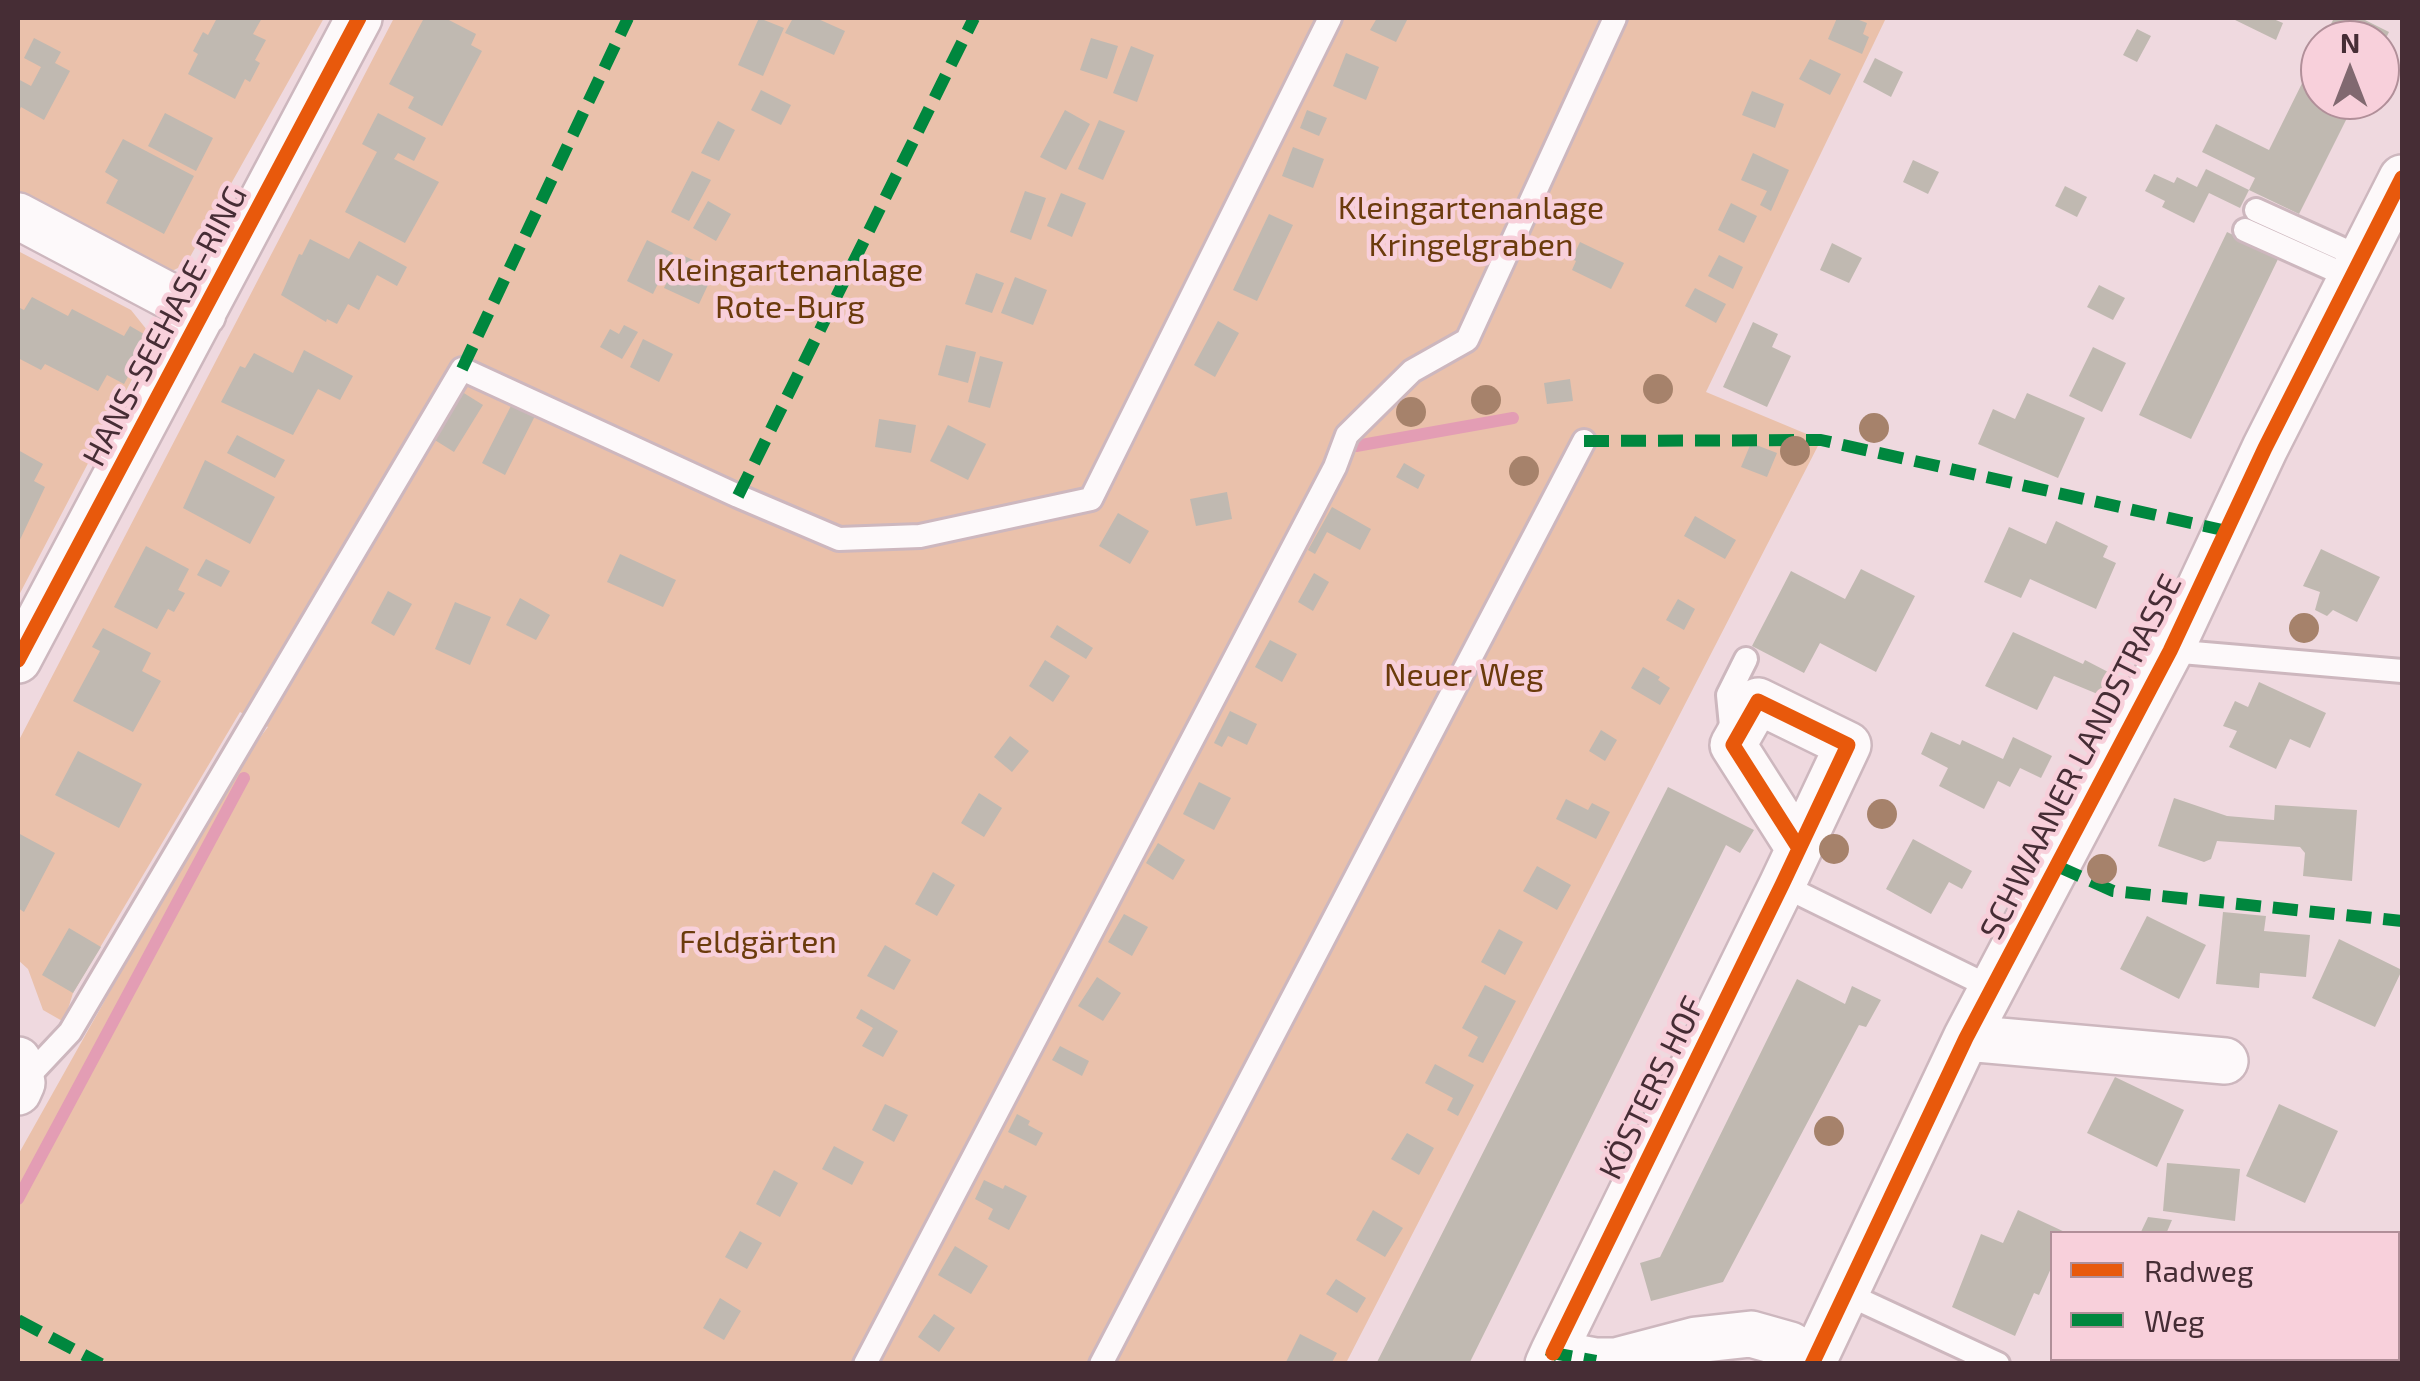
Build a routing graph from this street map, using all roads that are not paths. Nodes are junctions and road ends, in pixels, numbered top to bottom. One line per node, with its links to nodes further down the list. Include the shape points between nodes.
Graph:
1 (359, 18): 8 (street, HANS-SEEHASE-RING)
2 (1330, 18): 19 (lane, via 1092,499 920,536 839,539 462,369 70,1032)
3 (1615, 18): 23 (lane, via 1467,340 1412,371 1346,435)
4 (2402, 178): 7 (street, SCHWAANER LANDSTRASSE)
5 (18, 216): 8 (street)
6 (2250, 220): 7 (lane)
7 (2357, 268): 10 (street, SCHWAANER LANDSTRASSE)
8 (204, 314): 12 (street, HANS-SEEHASE-RING)
9 (1584, 441): 24 (lane)
10 (2170, 650): 13 (lane); 16 (street, SCHWAANER LANDSTRASSE)
11 (1746, 659): 14 (lane, via 1728,695)
12 (18, 660)
13 (2402, 671)
14 (1733, 745): 15 (street); 15 (street, KÖSTERS HOF, via 1758,700 1848,744)
15 (1790, 866): 16 (lane); 21 (street, KÖSTERS HOF)
16 (1992, 988): 17 (street, SCHWAANER LANDSTRASSE)
17 (1966, 1038): 18 (street); 20 (street, SCHWAANER LANDSTRASSE)
18 (2226, 1061)
19 (19, 1078)
20 (1847, 1294): 22 (street, SCHWAANER LANDSTRASSE); 25 (lane)
21 (1550, 1358): 22 (street, KÖSTERS HOF, via 1616,1362 1696,1340 1751,1334 1790,1345)
22 (1813, 1361)
23 (864, 1364)
24 (1101, 1364)
25 (1998, 1364)

